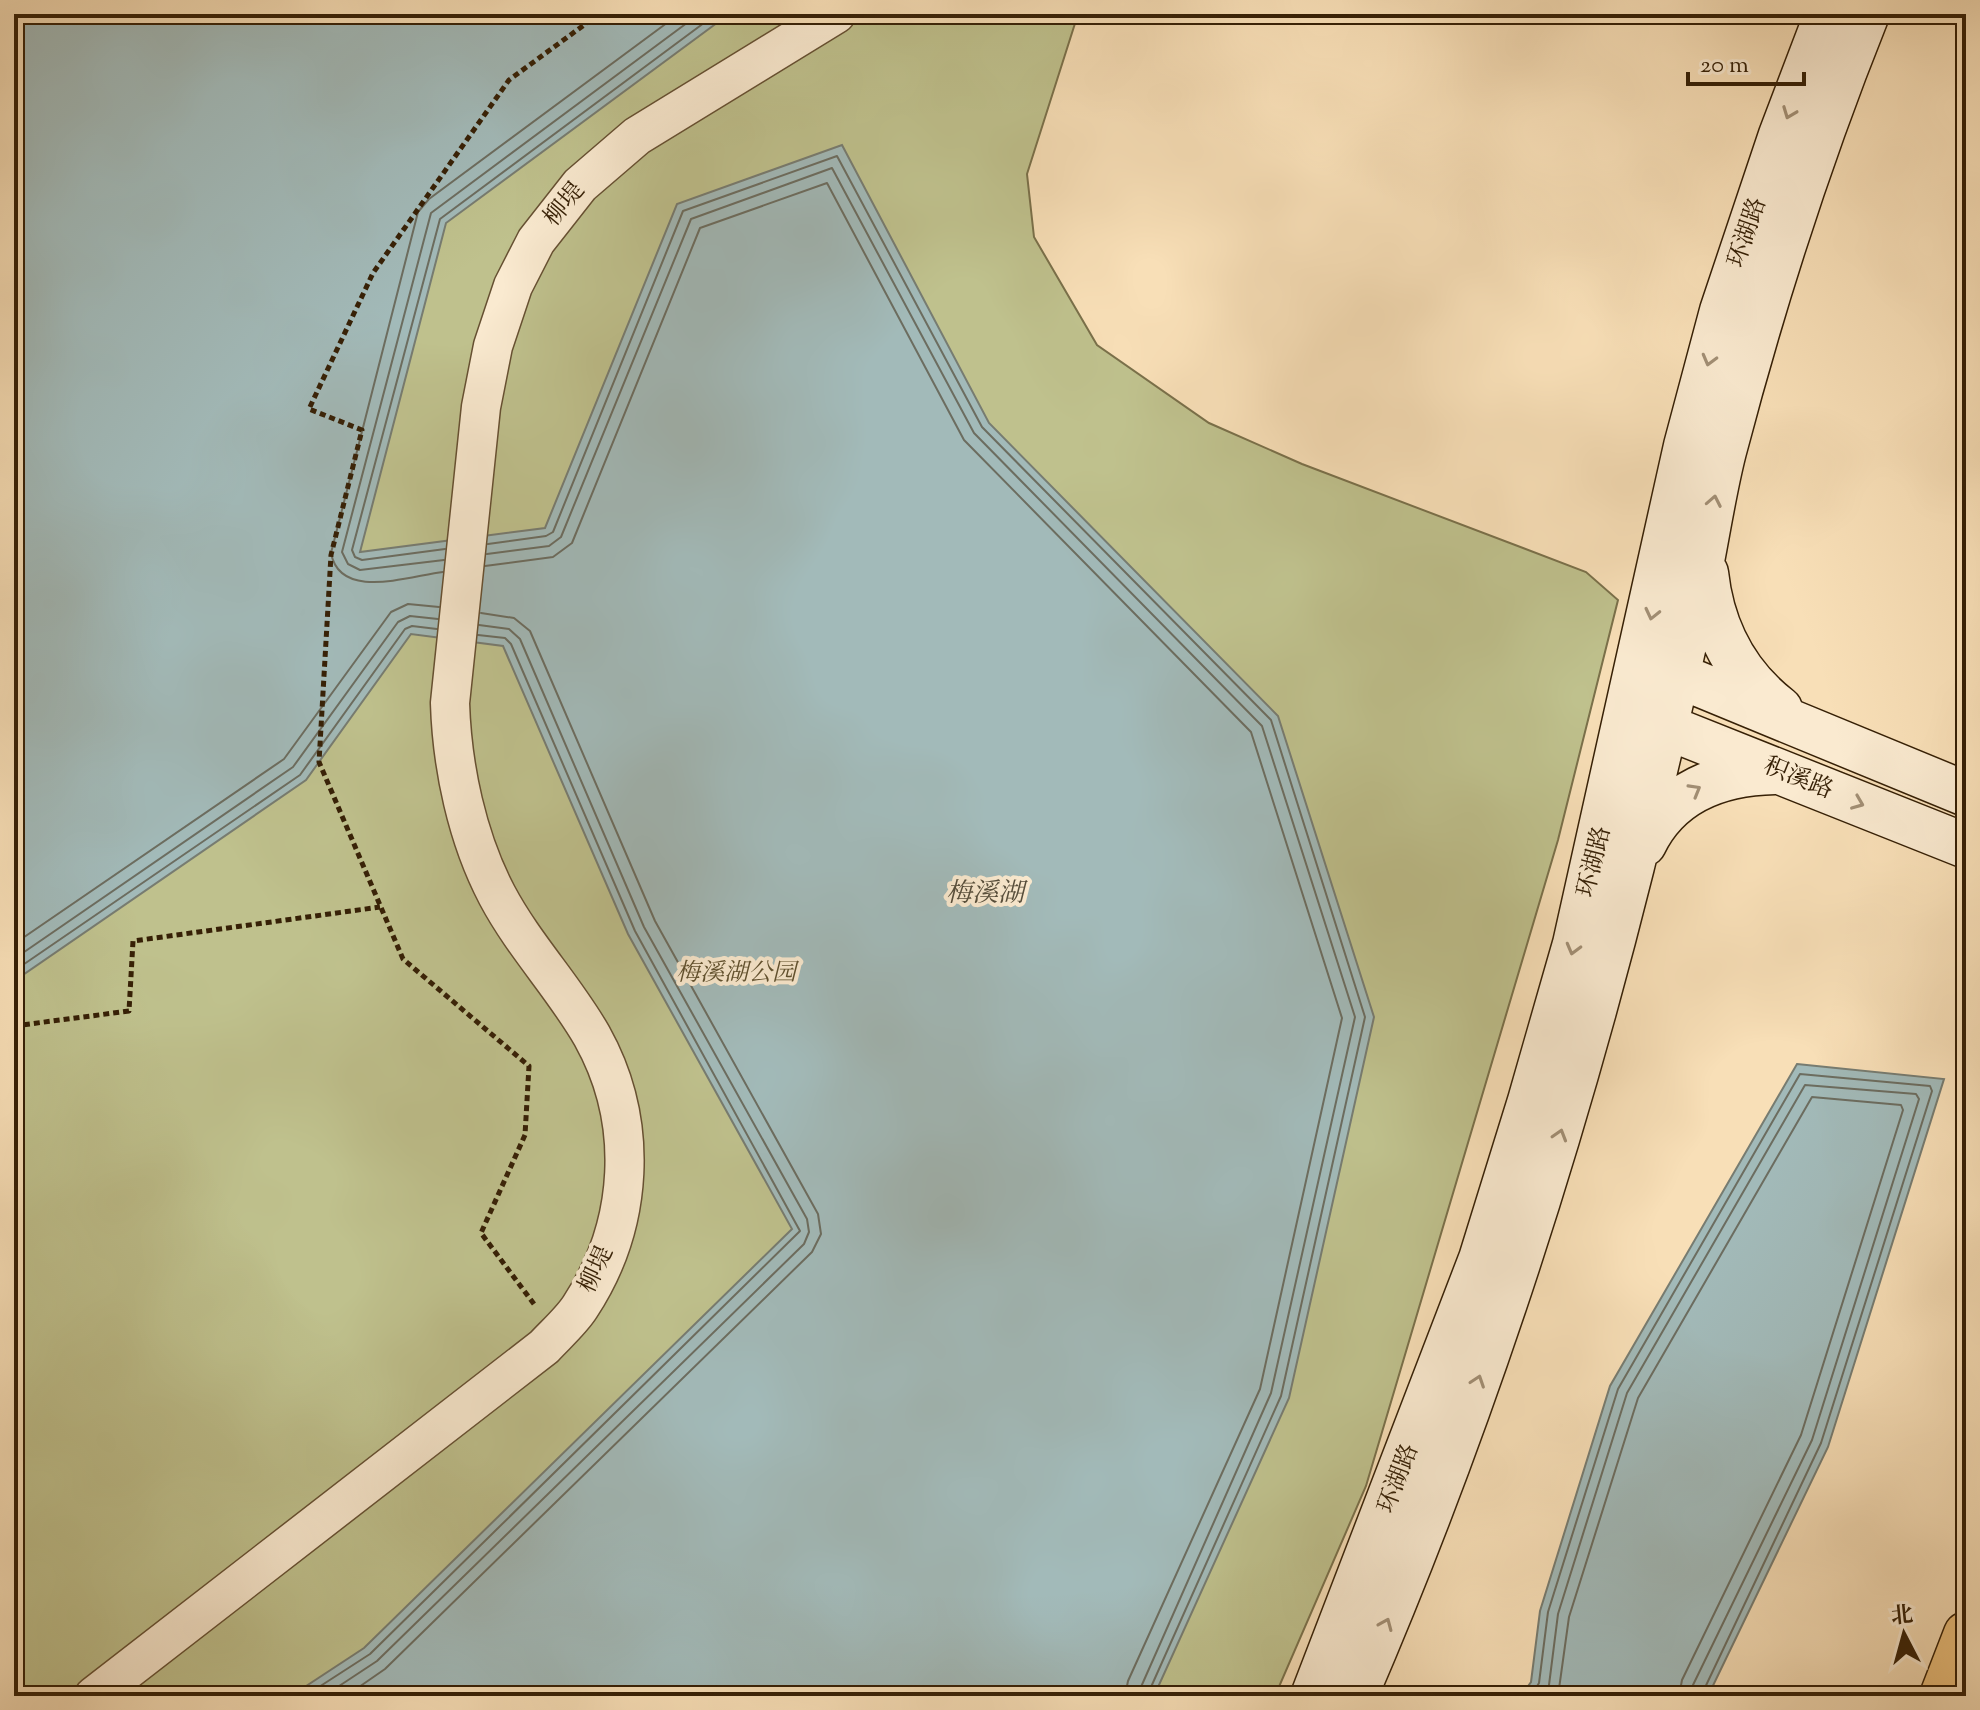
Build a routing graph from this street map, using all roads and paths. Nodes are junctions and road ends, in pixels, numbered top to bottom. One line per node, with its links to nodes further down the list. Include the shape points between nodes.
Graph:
1 (599, 14): 13 (path, via 509,80 373,273 309,409 362,430 331,555 319,762)
2 (836, 14): 15 (street, 柳堤, via 637,136 580,185 536,241 513,286 493,346 481,407 454,653 451,746 469,822 497,894 591,1036 609,1074 622,1118 626,1167 622,1205 606,1258 580,1308)
3 (1827, 14): 6 (main road, 环湖路, one-way to 6, via 1722,311 1686,446)
4 (1867, 14): 5 (main road, 环湖路, one-way to 4, via 1723,456 1790,225)
5 (1704, 553): 6 (main road, 环湖路); 8 (main road, via 1714,620 1726,646 1745,676)
6 (1659, 668): 7 (main road, 环湖路); 8 (main road, 积溪路)
7 (1648, 720): 9 (main road, 积溪路); 12 (main road, 环湖路); 18 (main road, 环湖路, one-way to 18, via 1481,1259)
8 (1804, 727): 10 (main road, 积溪路)
9 (1780, 772): 11 (main road, 积溪路, one-way to 11); 12 (main road, one-way to 9, via 1653,825 1680,799 1710,781)
10 (1966, 794)
11 (1966, 846)
12 (1630, 871): 19 (main road, 环湖路, one-way to 12, via 1453,1452 1526,1243 1579,1071)
13 (380, 907): 14 (path, via 133,941 129,1011); 15 (path, via 403,959 529,1066 525,1135 481,1233)
14 (14, 1026)
15 (556, 1334): 17 (street, 柳堤)
16 (1966, 1634): 20 (main road)
17 (94, 1696)
18 (1313, 1696)
19 (1355, 1696)
20 (1942, 1696)

